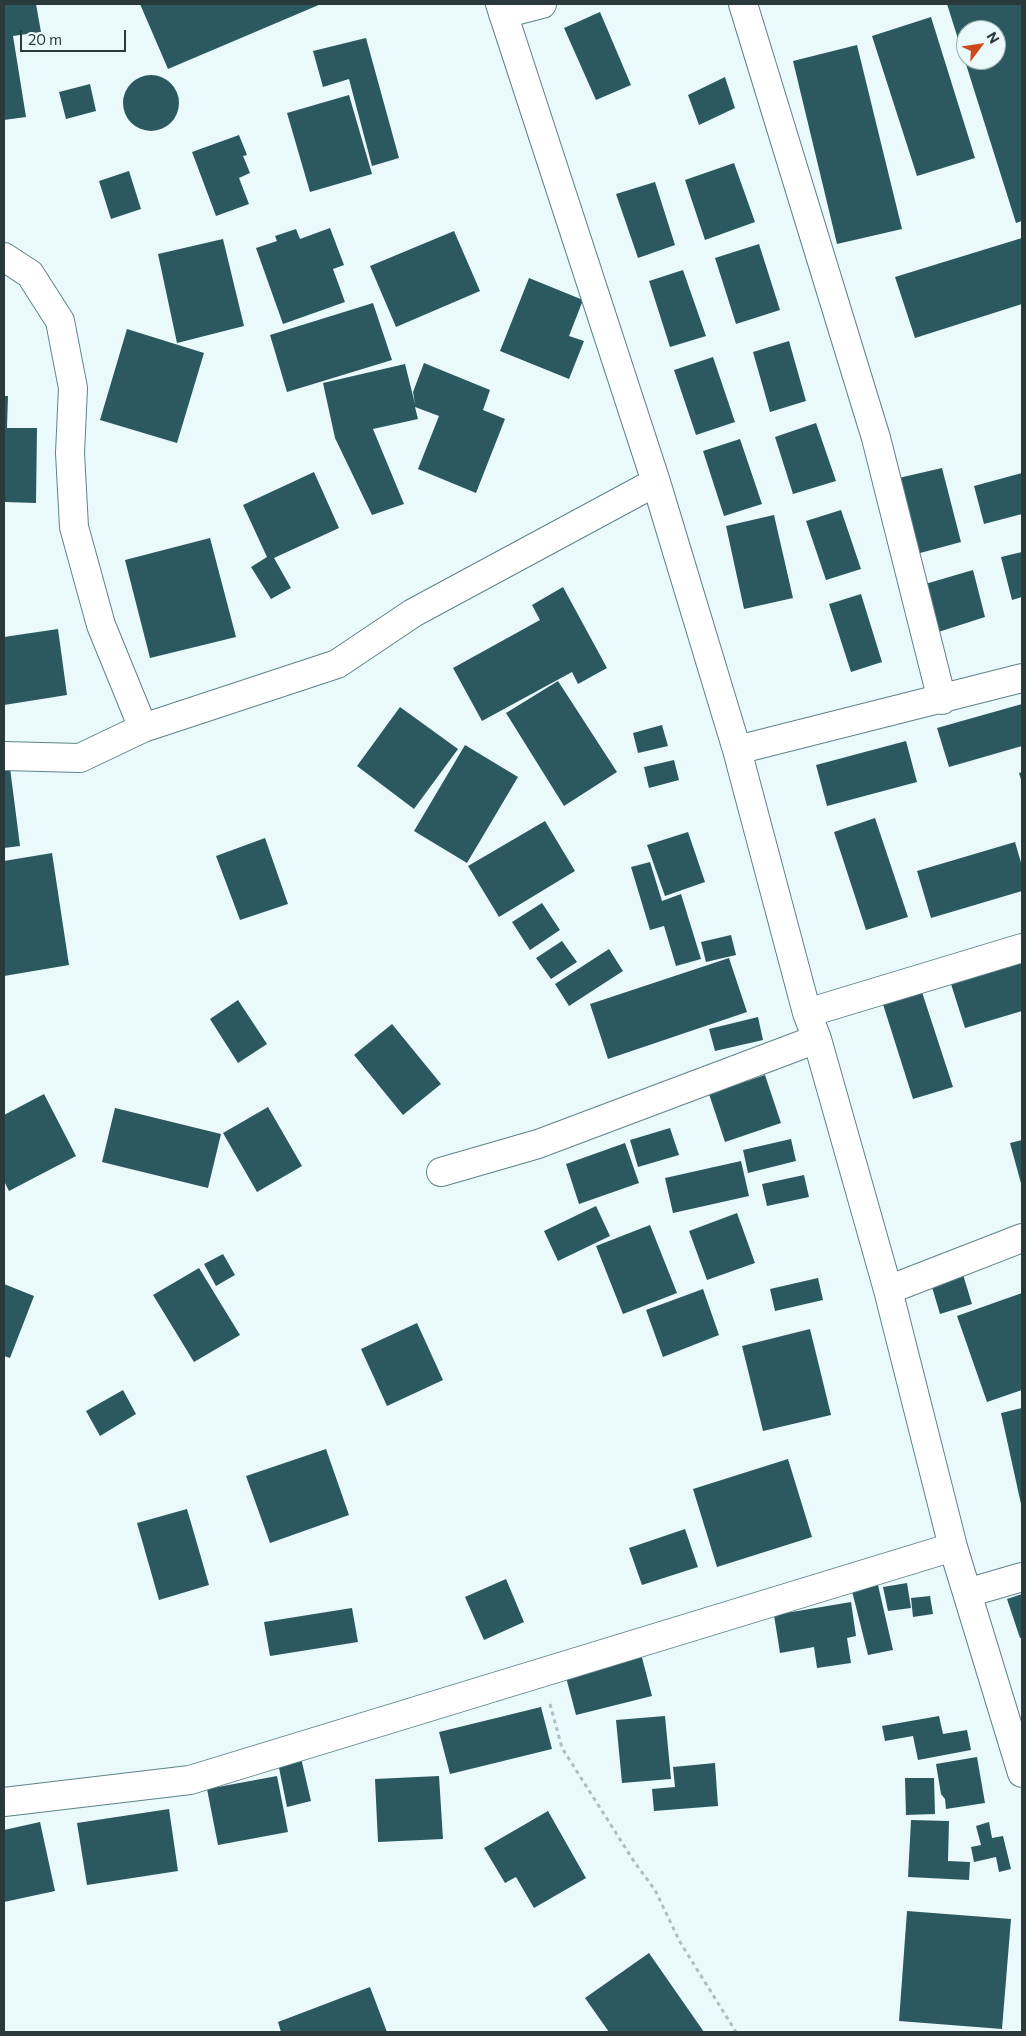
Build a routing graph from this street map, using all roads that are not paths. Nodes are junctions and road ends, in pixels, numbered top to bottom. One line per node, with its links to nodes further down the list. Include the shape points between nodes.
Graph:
1 (542, 4): 3 (street)
2 (743, 4): 7 (street, via 876,438)
3 (502, 9): 5 (street)
4 (4, 257): 8 (street, via 30,274 60,321 73,388 70,453 74,527 101,625)
5 (656, 482): 8 (street, via 414,614 337,664); 9 (street)
6 (1022, 678): 7 (street)
7 (942, 700): 9 (street)
8 (143, 728): 10 (street, via 80,758)
9 (736, 750): 12 (street)
10 (4, 756)
11 (1022, 948): 12 (street)
12 (807, 1013): 13 (street)
13 (817, 1039): 14 (street, via 538,1144); 16 (street)
14 (441, 1172)
15 (1022, 1238): 16 (street)
16 (888, 1290): 17 (street)
17 (953, 1547): 19 (street); 21 (street, via 190,1780)
18 (1022, 1577): 19 (street)
19 (967, 1593): 20 (street)
20 (1022, 1773)
21 (4, 1802)

